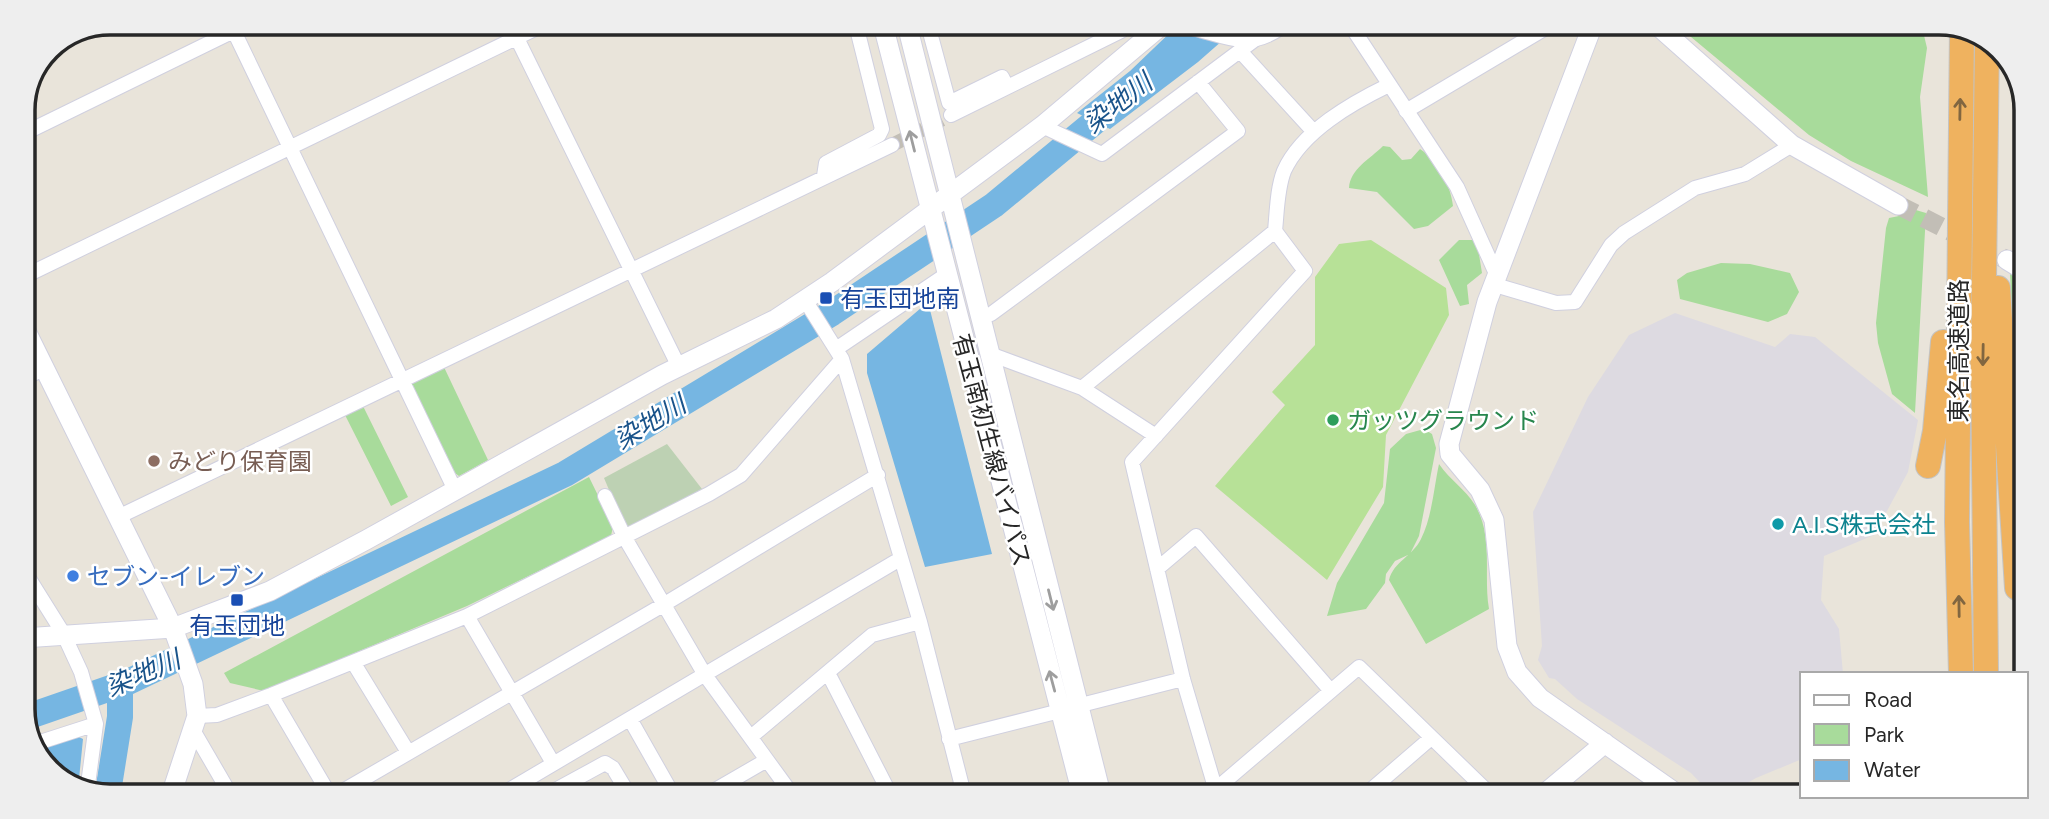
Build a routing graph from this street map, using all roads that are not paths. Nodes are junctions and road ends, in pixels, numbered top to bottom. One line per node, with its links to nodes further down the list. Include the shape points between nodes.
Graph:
1 (216, 35): 28 (street)
2 (236, 35): 33 (street)
3 (515, 35): 17 (street)
4 (522, 35): 17 (street)
5 (858, 35): 34 (street, via 882,129 879,135 826,163)
6 (886, 35): 37 (street, 有玉南初生線バイパス, one-way to 6)
7 (910, 35): 35 (street, 有玉南初生線バイパス)
8 (931, 35): 23 (street, via 949,103 1002,77)
9 (1113, 35): 23 (street)
10 (1150, 35): 27 (street)
11 (1223, 35): 19 (street)
12 (1260, 35): 19 (street)
13 (1357, 35): 22 (street)
14 (1534, 35): 25 (street)
15 (1589, 35): 44 (street)
16 (1667, 35): 32 (street)
17 (516, 38): 33 (street); 43 (street)
18 (1962, 39): 30 (highway, 東名高速道路, one-way to 18)
19 (1245, 42): 21 (street); 29 (street)
20 (1987, 52): 24 (highway, 東名高速道路)
21 (1198, 82): 27 (street, via 1102,154); 46 (street, via 1238,131)
22 (1389, 85): 25 (street); 29 (street, via 1348,105)
23 (1007, 87): 26 (street)
24 (1986, 98): 62 (highway); 74 (highway, 東名高速道路, one-way to 74)
25 (1406, 111): 44 (street, via 1457,187)
26 (951, 115)
27 (1042, 126): 35 (street)
28 (35, 128)
29 (1314, 132): 38 (street, via 1285,170)
30 (1959, 141): 56 (highway, via 1935,431); 73 (highway, 東名高速道路, one-way to 30)
31 (892, 145): 34 (street)
32 (1792, 145): 36 (street); 44 (street, via 1745,174 1695,188 1624,233 1611,245 1575,302 1556,303)
33 (290, 148): 42 (street); 53 (street)
34 (824, 176): 43 (street)
35 (952, 198): 37 (street); 46 (street, 有玉南初生線バイパス)
36 (1898, 205)
37 (931, 214): 41 (street, 有玉南初生線バイパス); 45 (street)
38 (1275, 231): 54 (street); 55 (street, via 1305,271)
39 (2007, 260): 40 (street)
40 (2014, 264)
41 (945, 269): 48 (street); 81 (street, 有玉南初生線バイパス, one-way to 41)
42 (35, 271)
43 (632, 271): 50 (street); 53 (street)
44 (1497, 282): 89 (street, via 1479,325 1450,454 1480,490 1494,520 1507,646 1517,672 1540,698)
45 (806, 302): 48 (street); 50 (street)
46 (980, 318): 49 (street, 有玉南初生線バイパス)
47 (35, 348): 51 (street)
48 (839, 354): 57 (street); 61 (street, via 741,475)
49 (989, 354): 54 (street); 81 (street, 有玉南初生線バイパス, one-way to 81)
50 (679, 367): 58 (street)
51 (45, 368): 52 (street); 60 (street)
52 (35, 373)
53 (401, 381): 58 (street); 60 (street)
54 (1082, 388): 55 (street)
55 (1156, 436): 64 (street, via 1132,462)
56 (1928, 466)
57 (878, 475): 63 (street); 66 (street)
58 (455, 490): 71 (street)
59 (605, 496): 61 (street)
60 (120, 516): 71 (street)
61 (625, 538): 66 (street); 67 (street)
62 (2014, 541)
63 (900, 559): 68 (street); 76 (street)
64 (1157, 569): 77 (street); 78 (street, via 1196,536)
65 (35, 588): 69 (street)
66 (663, 605): 76 (street); 79 (street)
67 (467, 616): 72 (street); 79 (street)
68 (920, 622): 75 (street, via 872,635); 87 (street)
69 (63, 633): 70 (street); 71 (street); 84 (street, via 81,672)
70 (35, 636)
71 (176, 637): 83 (street, via 193,684)
72 (354, 662): 80 (street); 90 (street)
73 (1961, 672)
74 (1986, 672)
75 (828, 673): 85 (street); 104 (street)
76 (705, 675): 82 (street); 85 (street)
77 (1183, 679): 81 (street); 108 (street)
78 (1331, 691): 86 (street, via 1359,667); 109 (street)
79 (511, 693): 90 (street); 92 (street)
80 (271, 695): 83 (street); 96 (street)
81 (1068, 708): 87 (street); 106 (street, 有玉南初生線バイパス); 107 (street, 有玉南初生線バイパス)
82 (630, 719): 92 (street); 101 (street)
83 (195, 723): 94 (street); 95 (street)
84 (96, 724): 88 (street); 93 (street)
85 (752, 736): 91 (street)
86 (1431, 738): 110 (street); 111 (street)
87 (949, 739): 105 (street)
88 (42, 741)
89 (1605, 743): 112 (street); 113 (street)
90 (408, 752): 97 (street)
91 (767, 760): 102 (street); 103 (street)
92 (554, 763): 98 (street)
93 (88, 781)
94 (175, 784)
95 (225, 784)
96 (323, 784)
97 (354, 784)
98 (520, 784)
99 (566, 784): 100 (street, via 605,763)
100 (623, 784)
101 (668, 784)
102 (726, 784)
103 (784, 784)
104 (885, 784)
105 (961, 784)
106 (1080, 784)
107 (1097, 784)
108 (1214, 784)
109 (1225, 784)
110 (1377, 784)
111 (1479, 784)
112 (1557, 784)
113 (1663, 784)

